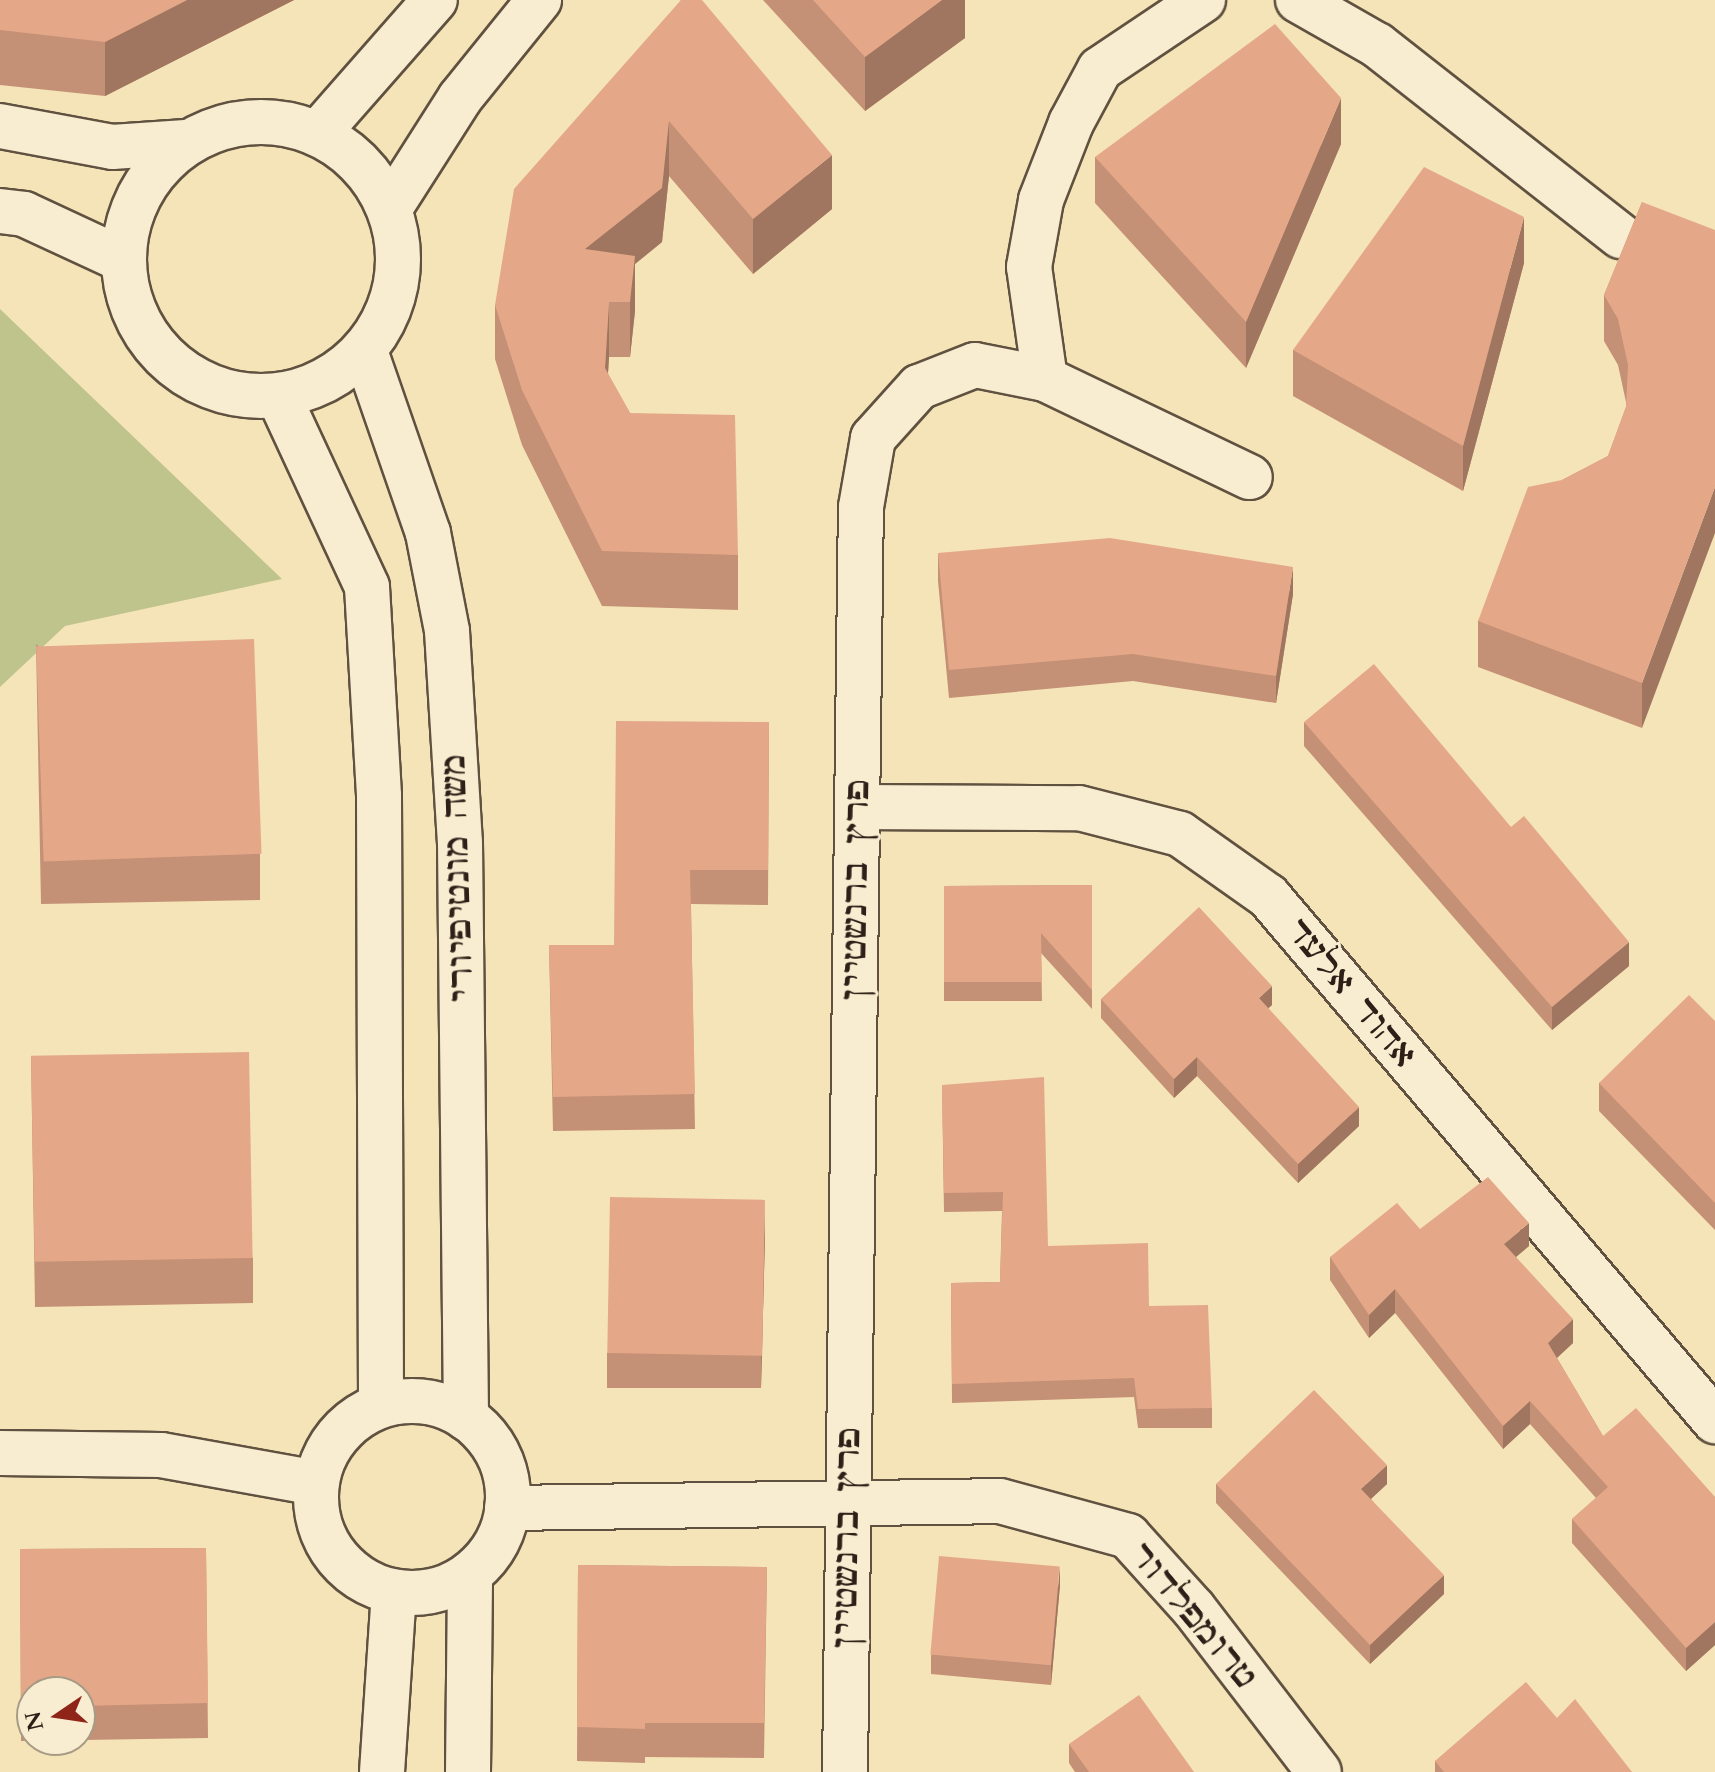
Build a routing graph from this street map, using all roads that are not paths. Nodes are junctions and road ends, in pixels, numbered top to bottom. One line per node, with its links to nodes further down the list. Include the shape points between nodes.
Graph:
1 (435, 0): 6 (street)
2 (539, 0): 8 (street, via 460,98)
3 (1203, 0): 13 (street, via 1100,69 1071,123 1041,200 1029,267)
4 (1298, 0): 10 (street, via 1377,45)
5 (0, 126): 7 (street, via 112,147)
6 (318, 133): 7 (street, via 274,120 228,124); 8 (street, via 348,151 373,177)
7 (186, 142): 11 (street, via 152,173 130,214)
8 (390, 208): 12 (street, via 398,245 397,283 385,320)
9 (0, 211): 11 (street, via 24,214)
10 (1621, 236)
11 (123, 260): 14 (street, via 131,306 154,347 189,378 232,395)
12 (365, 351): 14 (street, via 339,373); 18 (street, משה מונטיפיורי, via 428,533 447,631 460,843)
13 (1045, 379): 15 (street, פרץ ברנשטיין); 16 (street, פרץ ברנשטיין, via 975,365 919,387 873,438 861,507)
14 (279, 397): 17 (street, via 367,587 379,796)
15 (1250, 477)
16 (857, 807): 19 (street, אהוד אלעד, via 1079,808 1180,834 1268,896); 22 (street, פרץ ברנשטיין)
17 (381, 1405): 18 (street, via 411,1400); 21 (street, via 363,1414 332,1444)
18 (466, 1418): 23 (street, via 499,1457)
19 (1715, 1421)
20 (0, 1453): 21 (street, via 161,1455)
21 (316, 1483): 25 (street, via 326,1540 343,1564 366,1582)
22 (847, 1499): 23 (street, טרומפלדור); 28 (street, פרץ ברנשטיין); 29 (street, טרומפלדור, via 1000,1501 1128,1536 1194,1609)
23 (507, 1508): 24 (street, via 495,1544)
24 (470, 1574): 25 (street, via 421,1593); 27 (street)
25 (394, 1591): 26 (street)
26 (382, 1772)
27 (468, 1772)
28 (845, 1772)
29 (1319, 1772)

